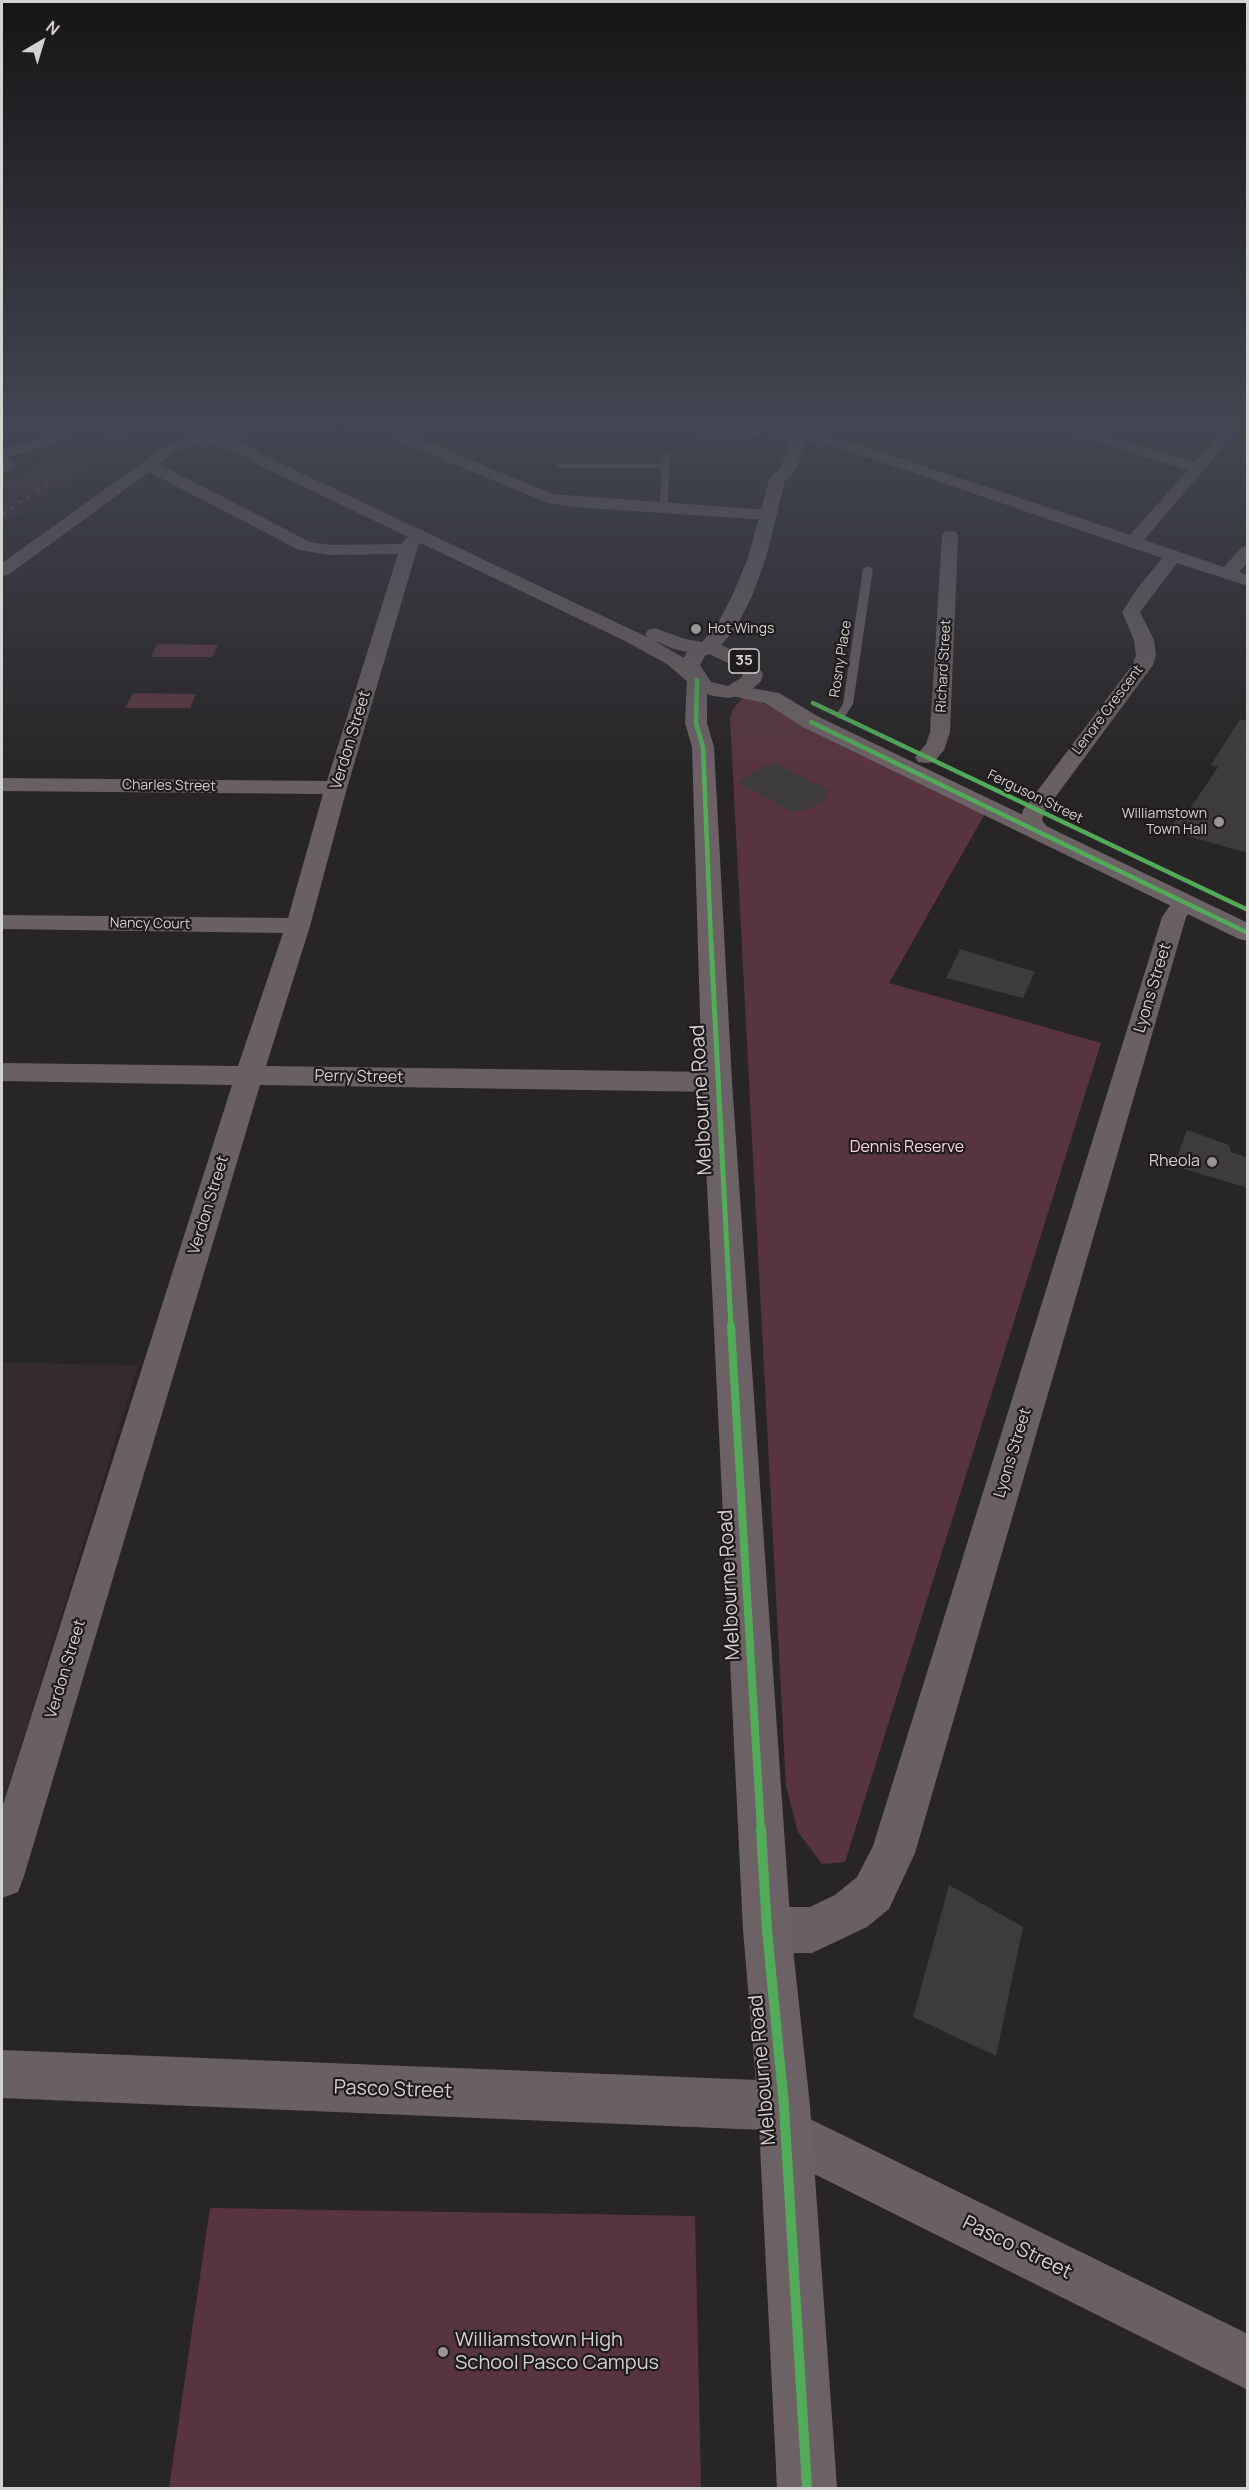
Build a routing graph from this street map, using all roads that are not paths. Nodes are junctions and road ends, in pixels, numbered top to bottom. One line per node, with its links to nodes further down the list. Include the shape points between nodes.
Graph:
1 (41, 542): 14 (street)
2 (298, 542): 3 (street, via 330,550)
3 (390, 542)
4 (421, 542): 27 (street, Verdon Street)
5 (431, 542): 21 (main road, 35, via 632,637 674,660)
6 (433, 542): 19 (main road, 35, via 604,608 666,639)
7 (761, 542): 12 (main road)
8 (950, 542): 25 (street, Richard Street, via 940,732)
9 (1133, 543): 11 (street)
10 (1248, 550): 15 (street)
11 (1173, 556): 15 (street); 28 (street, Lenore Crescent, via 1131,612 1144,640 1143,665)
12 (757, 558): 17 (main road); 19 (main road, via 726,628)
13 (868, 569): 23 (lane, Rosny Place, via 848,704)
14 (2, 571)
15 (1227, 575): 16 (street)
16 (1248, 581)
17 (753, 613)
18 (749, 644): 20 (main road)
19 (706, 648): 20 (main road, 35, via 732,655); 21 (main road, 35, via 690,661)
20 (750, 667): 22 (main road, 35, via 751,681); 23 (street, Ferguson Street / 35, via 771,682)
21 (696, 678): 22 (main road, 35, via 713,690); 24 (street, Melbourne Road, via 696,723)
22 (734, 691): 24 (street); 28 (street, Ferguson Street / 35, via 771,699 811,722)
23 (840, 716): 25 (street, Ferguson Street / 35)
24 (713, 725): 36 (street, Melbourne Road)
25 (926, 757): 28 (street, Ferguson Street / 35)
26 (2, 784): 27 (street, Charles Street)
27 (336, 788): 32 (street, Verdon Street)
28 (1036, 820): 29 (street, Ferguson Street / 35); 30 (street, Ferguson Street / 35)
29 (1185, 902): 33 (street, Ferguson Street / 35); 38 (street, Lyons Street, via 1174,917 893,1853 873,1893 851,1911 812,1930)
30 (1248, 910)
31 (2, 922): 32 (street, Nancy Court)
32 (298, 926): 35 (street, Verdon Street)
33 (1248, 933)
34 (2, 1072): 35 (street, Perry Street)
35 (249, 1076): 36 (street, Perry Street); 37 (street, Verdon Street)
36 (717, 1083): 38 (street, Melbourne Road)
37 (2, 1876)
38 (767, 1930): 40 (street, Melbourne Road)
39 (2, 2074): 40 (street, Pasco Street)
40 (785, 2120): 41 (street, Pasco Street); 42 (street, Melbourne Road)
41 (1248, 2363)
42 (807, 2488)

